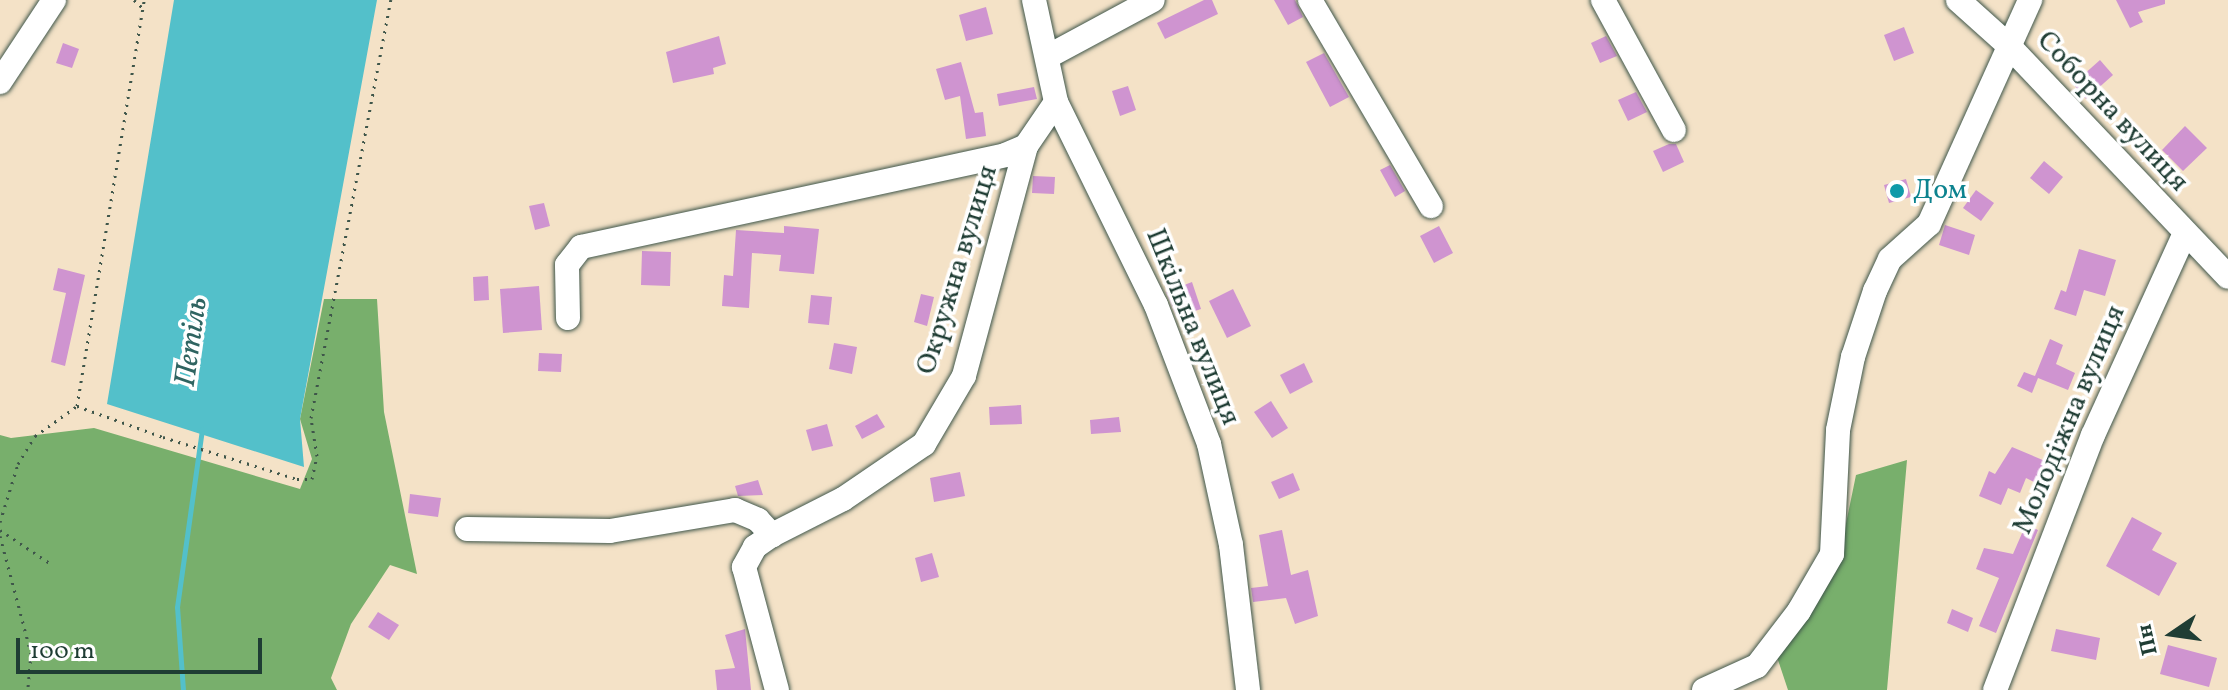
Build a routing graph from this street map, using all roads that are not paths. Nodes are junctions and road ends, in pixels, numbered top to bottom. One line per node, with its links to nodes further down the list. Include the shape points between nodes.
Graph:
1 (54, 0): 10 (street)
2 (1034, 0): 9 (street, Шкільна вулиця)
3 (1153, 0): 9 (street)
4 (1310, 0): 14 (street)
5 (1603, 0): 12 (street)
6 (1958, 0): 8 (street, Соборна вулиця)
7 (2030, 0): 8 (street)
8 (2009, 46): 15 (street, Соборна вулиця); 22 (street, via 1929,224 1890,259 1875,291 1853,357 1838,430 1832,554 1799,611 1757,666)
9 (1047, 57): 11 (street, Шкільна вулиця)
10 (0, 82)
11 (1056, 102): 13 (street); 21 (street, Шкільна вулиця, via 1156,305 1209,444 1231,545)
12 (1674, 130)
13 (1026, 146): 17 (street, Окружна вулиця, via 1005,155 581,247 567,265); 19 (street, Окружна вулиця, via 964,376 924,444 843,499)
14 (1431, 206)
15 (2185, 233): 16 (street); 23 (street, Молодіжна вулиця, via 2093,435)
16 (2228, 277)
17 (568, 318)
18 (467, 529): 19 (street, via 610,531 735,510 758,520)
19 (772, 535): 20 (street, Окружна вулиця, via 755,547 744,567)
20 (777, 690)
21 (1248, 690)
22 (1704, 690)
23 (1995, 690)

